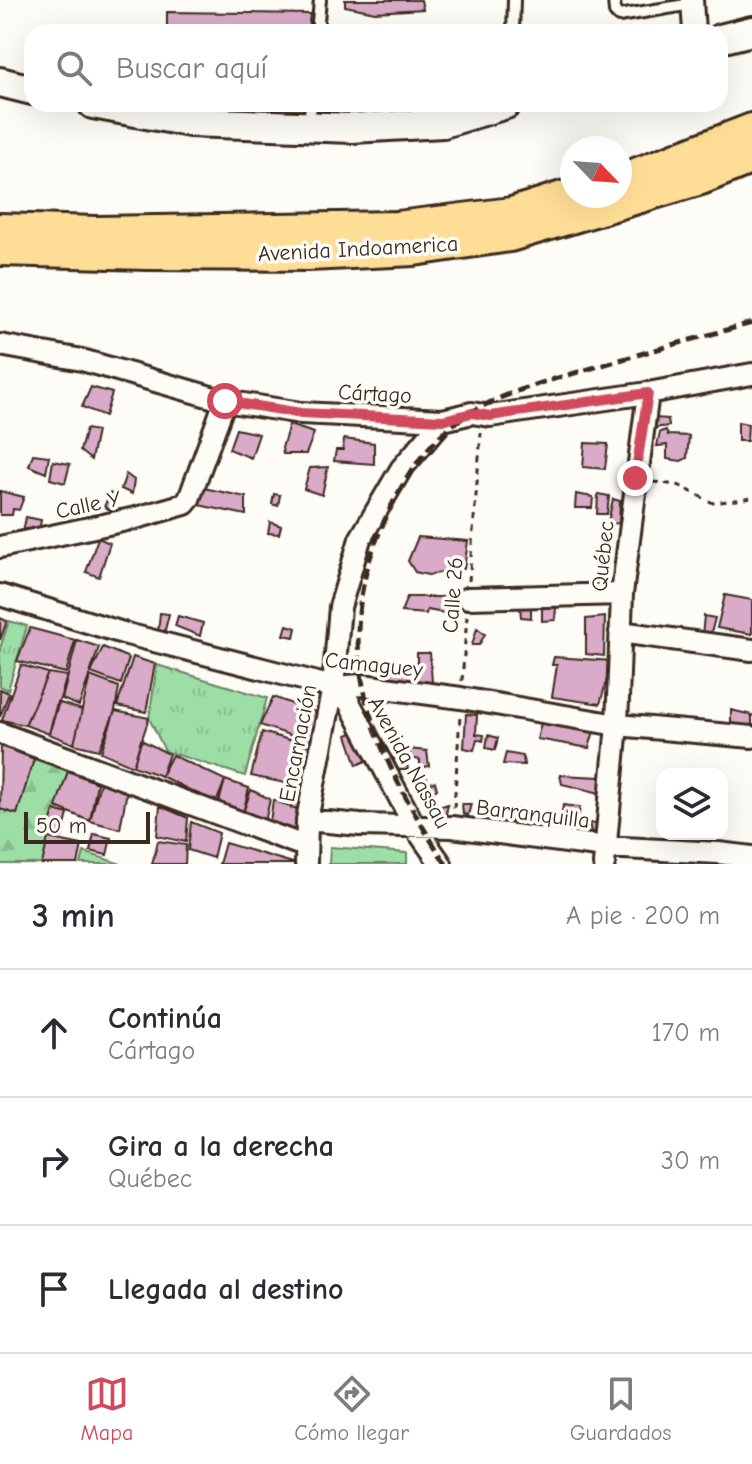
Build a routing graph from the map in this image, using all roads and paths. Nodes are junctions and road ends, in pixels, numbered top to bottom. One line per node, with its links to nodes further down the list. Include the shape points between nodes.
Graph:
1 (320, 0): 5 (lane)
2 (514, 0): 6 (lane)
3 (614, 0): 4 (lane, via 619,16)
4 (692, 2): 7 (street)
5 (318, 24)
6 (513, 24)
7 (693, 24)
8 (752, 31): 9 (street)
9 (728, 37)
10 (0, 82): 11 (street)
11 (24, 88)
12 (136, 112): 14 (street, via 190,122)
13 (479, 112): 14 (street, via 443,123 352,128)
14 (310, 116)
15 (752, 129): 17 (main road)
16 (752, 158): 20 (main road, Avenida Indoamerica, via 701,179 510,236 414,250 308,255)
17 (632, 175)
18 (560, 198): 19 (main road, Avenida Indoamerica, via 512,213 397,227)
19 (0, 229)
20 (0, 250)
21 (0, 345): 24 (street, Cártago, via 82,360)
22 (752, 374): 23 (street, Cártago)
23 (648, 393): 25 (street, Cártago); 27 (street, Québec)
24 (225, 401): 26 (street, Cártago, via 301,413); 29 (street, Calle Y, via 185,504)
25 (490, 416): 26 (street, Cártago, via 472,413); 32 (path, Calle 26, via 481,432)
26 (443, 420): 35 (street, Encarnación, via 401,469 360,539 340,607)
27 (635, 478): 28 (path, via 678,485 713,503); 30 (street, Québec)
28 (752, 498)
29 (0, 547)
30 (622, 594): 32 (street); 33 (street, Québec)
31 (0, 595): 35 (street, Camaguey)
32 (468, 598): 36 (path, Calle 26)
33 (620, 632): 34 (street); 37 (street, Québec)
34 (752, 650)
35 (333, 687): 36 (street, Camaguey, via 362,685); 40 (street, Encarnación); 41 (street, Avenida Nassau, via 349,702)
36 (461, 698): 37 (street, Camaguey); 42 (path, Calle 26)
37 (617, 725): 39 (street, Camaguey); 44 (street, Québec)
38 (0, 733): 43 (street, via 296,843)
39 (752, 737)
40 (307, 820): 41 (street, Barranquilla); 43 (street, Encarnación)
41 (415, 827): 42 (street, Barranquilla); 47 (street, Avenida Nassau)
42 (452, 827): 44 (street, Barranquilla)
43 (306, 854)
44 (605, 856): 46 (street, Barranquilla)
45 (752, 856): 46 (street, Barranquilla)
46 (717, 858)
47 (441, 864)

